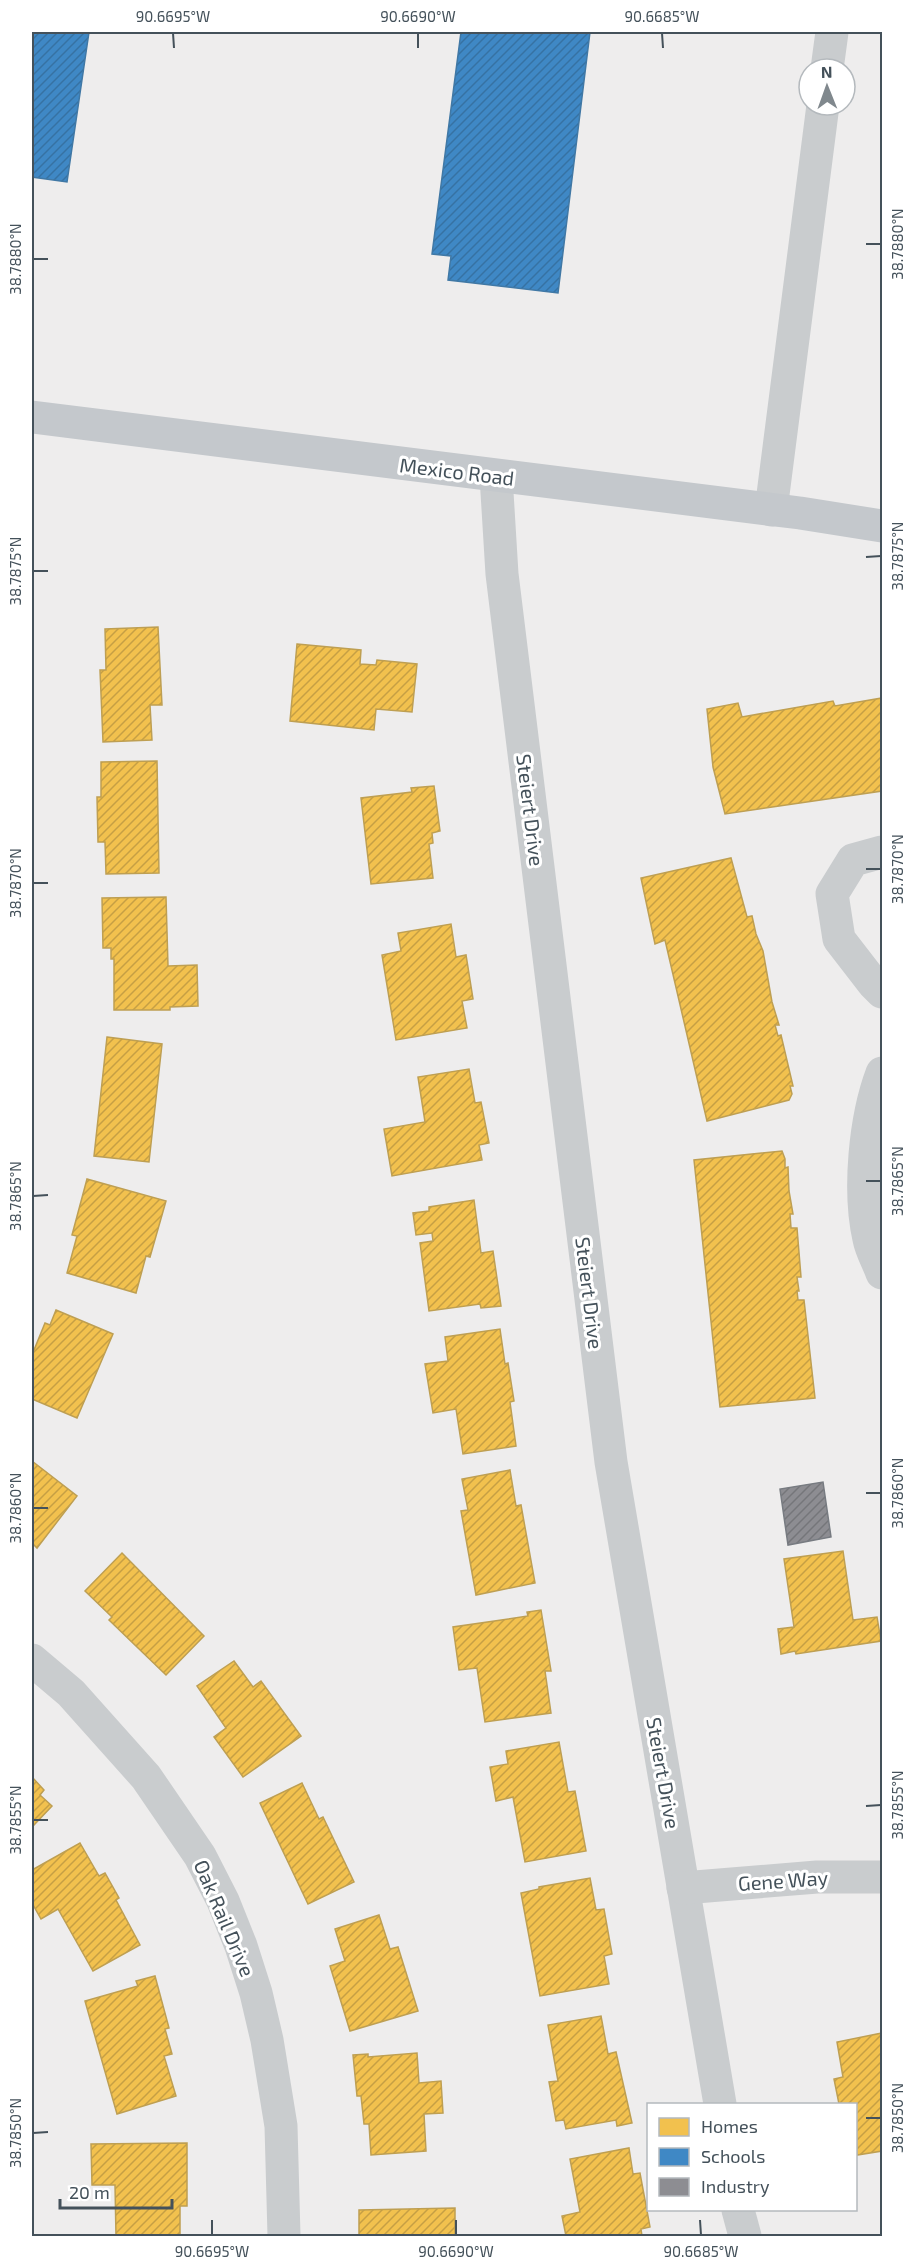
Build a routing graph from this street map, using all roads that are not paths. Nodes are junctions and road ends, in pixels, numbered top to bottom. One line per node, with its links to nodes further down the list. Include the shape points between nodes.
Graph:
1 (832, 32): 2 (street)
2 (829, 57)
3 (821, 117): 6 (street)
4 (32, 417): 5 (main road, Mexico Road)
5 (496, 476): 6 (main road, Mexico Road); 14 (street, Steiert Drive, via 502,574 611,1462)
6 (771, 510): 7 (main road, Mexico Road)
7 (882, 526)
8 (882, 852): 9 (street, via 853,860 832,894 839,939)
9 (882, 992)
10 (882, 1073): 11 (street, via 868,1131 863,1180 869,1239)
11 (882, 1273)
12 (32, 1660): 17 (street, Oak Rail Drive, via 71,1693 146,1777 200,1856 223,1901 256,1993 267,2040 281,2126)
13 (882, 1877): 14 (street, Gene Way, via 817,1876)
14 (683, 1888): 15 (street, Steiert Drive)
15 (720, 2103)
16 (738, 2211): 18 (street)
17 (284, 2236)
18 (745, 2236)

